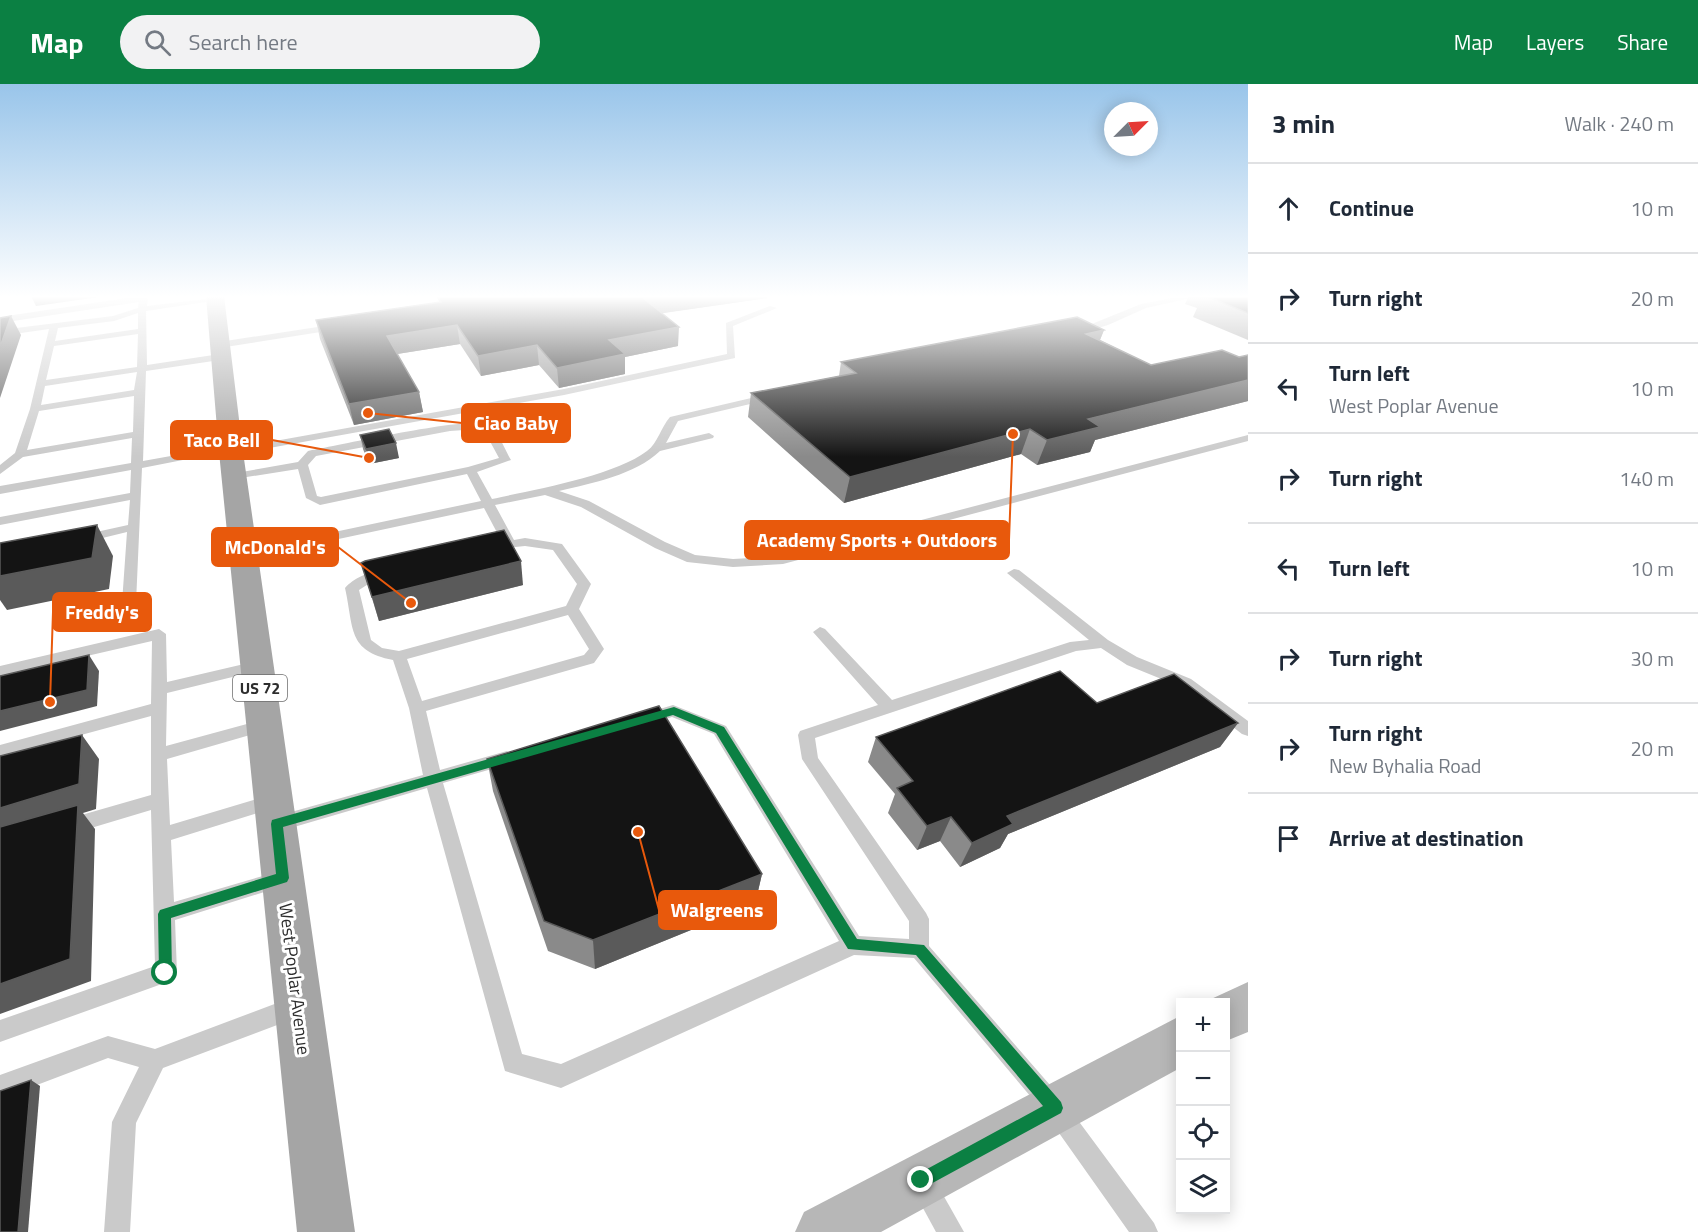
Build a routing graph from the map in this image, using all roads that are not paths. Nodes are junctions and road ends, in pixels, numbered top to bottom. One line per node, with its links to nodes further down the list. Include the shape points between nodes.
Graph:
1 (49, 350): 7 (lane)
2 (142, 350): 6 (lane)
3 (226, 350): 5 (lane)
4 (731, 350): 16 (lane, via 732,356)
5 (220, 351): 6 (lane); 16 (main road, West Poplar Avenue / US 72)
6 (142, 369): 7 (lane); 8 (lane)
7 (40, 384): 10 (lane)
8 (139, 392): 10 (lane); 11 (lane)
9 (774, 395): 14 (lane, via 674,419 665,428)
10 (35, 409): 15 (lane)
11 (137, 434): 15 (lane); 18 (lane)
12 (709, 436): 14 (lane)
13 (1248, 438): 22 (lane, via 783,560 692,560 585,504)
14 (658, 448): 22 (lane, via 602,476)
15 (21, 454): 20 (lane)
16 (233, 464): 17 (lane); 18 (lane, via 193,455); 30 (main road, West Poplar Avenue / US 72)
17 (302, 465): 19 (lane, via 312,498 320,501); 19 (lane, via 312,453 481,426 490,432 505,460)
18 (136, 466): 21 (lane); 23 (lane)
19 (470, 470): 24 (lane)
20 (0, 471)
21 (0, 490)
22 (546, 491): 24 (lane)
23 (136, 495): 25 (lane); 26 (lane)
24 (488, 504): 28 (lane); 30 (lane)
25 (0, 521)
26 (134, 527): 27 (lane); 33 (lane)
27 (67, 542)
28 (510, 544): 29 (lane); 34 (lane, via 557,547 584,584)
29 (475, 551)
30 (244, 555): 38 (main road, West Poplar Avenue / US 72)
31 (400, 570): 37 (lane, via 368,578 352,588 364,642 378,652)
32 (1014, 573): 36 (lane)
33 (129, 603)
34 (572, 609): 37 (lane); 43 (lane, via 597,649 589,659)
35 (820, 632): 41 (lane)
36 (1103, 643): 41 (lane, via 1075,646); 46 (lane, via 1132,661 1186,683)
37 (399, 656): 43 (lane)
38 (257, 666): 40 (lane); 45 (main road, West Poplar Avenue / US 72)
39 (0, 671): 40 (lane, via 159,634)
40 (159, 689): 42 (lane)
41 (889, 707): 58 (lane, via 806,735 810,759 919,919)
42 (159, 708): 47 (lane); 49 (lane)
43 (417, 708): 50 (lane)
44 (628, 724): 57 (lane, via 674,711 720,730)
45 (265, 725): 49 (lane); 52 (main road, West Poplar Avenue / US 72)
46 (1248, 730)
47 (0, 751)
48 (525, 753): 50 (lane)
49 (158, 755): 51 (lane)
50 (434, 779): 52 (lane); 57 (lane, via 513,1063 561,1076)
51 (160, 800): 53 (lane); 54 (lane)
52 (275, 812): 54 (lane); 55 (main road, West Poplar Avenue / US 72)
53 (57, 830)
54 (162, 835): 56 (lane)
55 (283, 878): 56 (lane); 60 (main road, West Poplar Avenue / US 72)
56 (165, 914): 62 (lane, via 165,973)
57 (853, 945): 58 (lane)
58 (919, 949): 66 (lane)
59 (1248, 1005): 61 (main road)
60 (299, 1006): 64 (lane); 69 (main road, West Poplar Avenue / US 72)
61 (1230, 1015)
62 (0, 1031)
63 (1176, 1043): 66 (main road)
64 (155, 1059): 65 (lane, via 108,1047); 68 (lane, via 124,1122)
65 (0, 1087)
66 (1055, 1108): 67 (main road); 72 (lane)
67 (921, 1180): 70 (main road); 71 (lane)
68 (117, 1232)
69 (326, 1232)
70 (824, 1232)
71 (951, 1232)
72 (1145, 1232)

